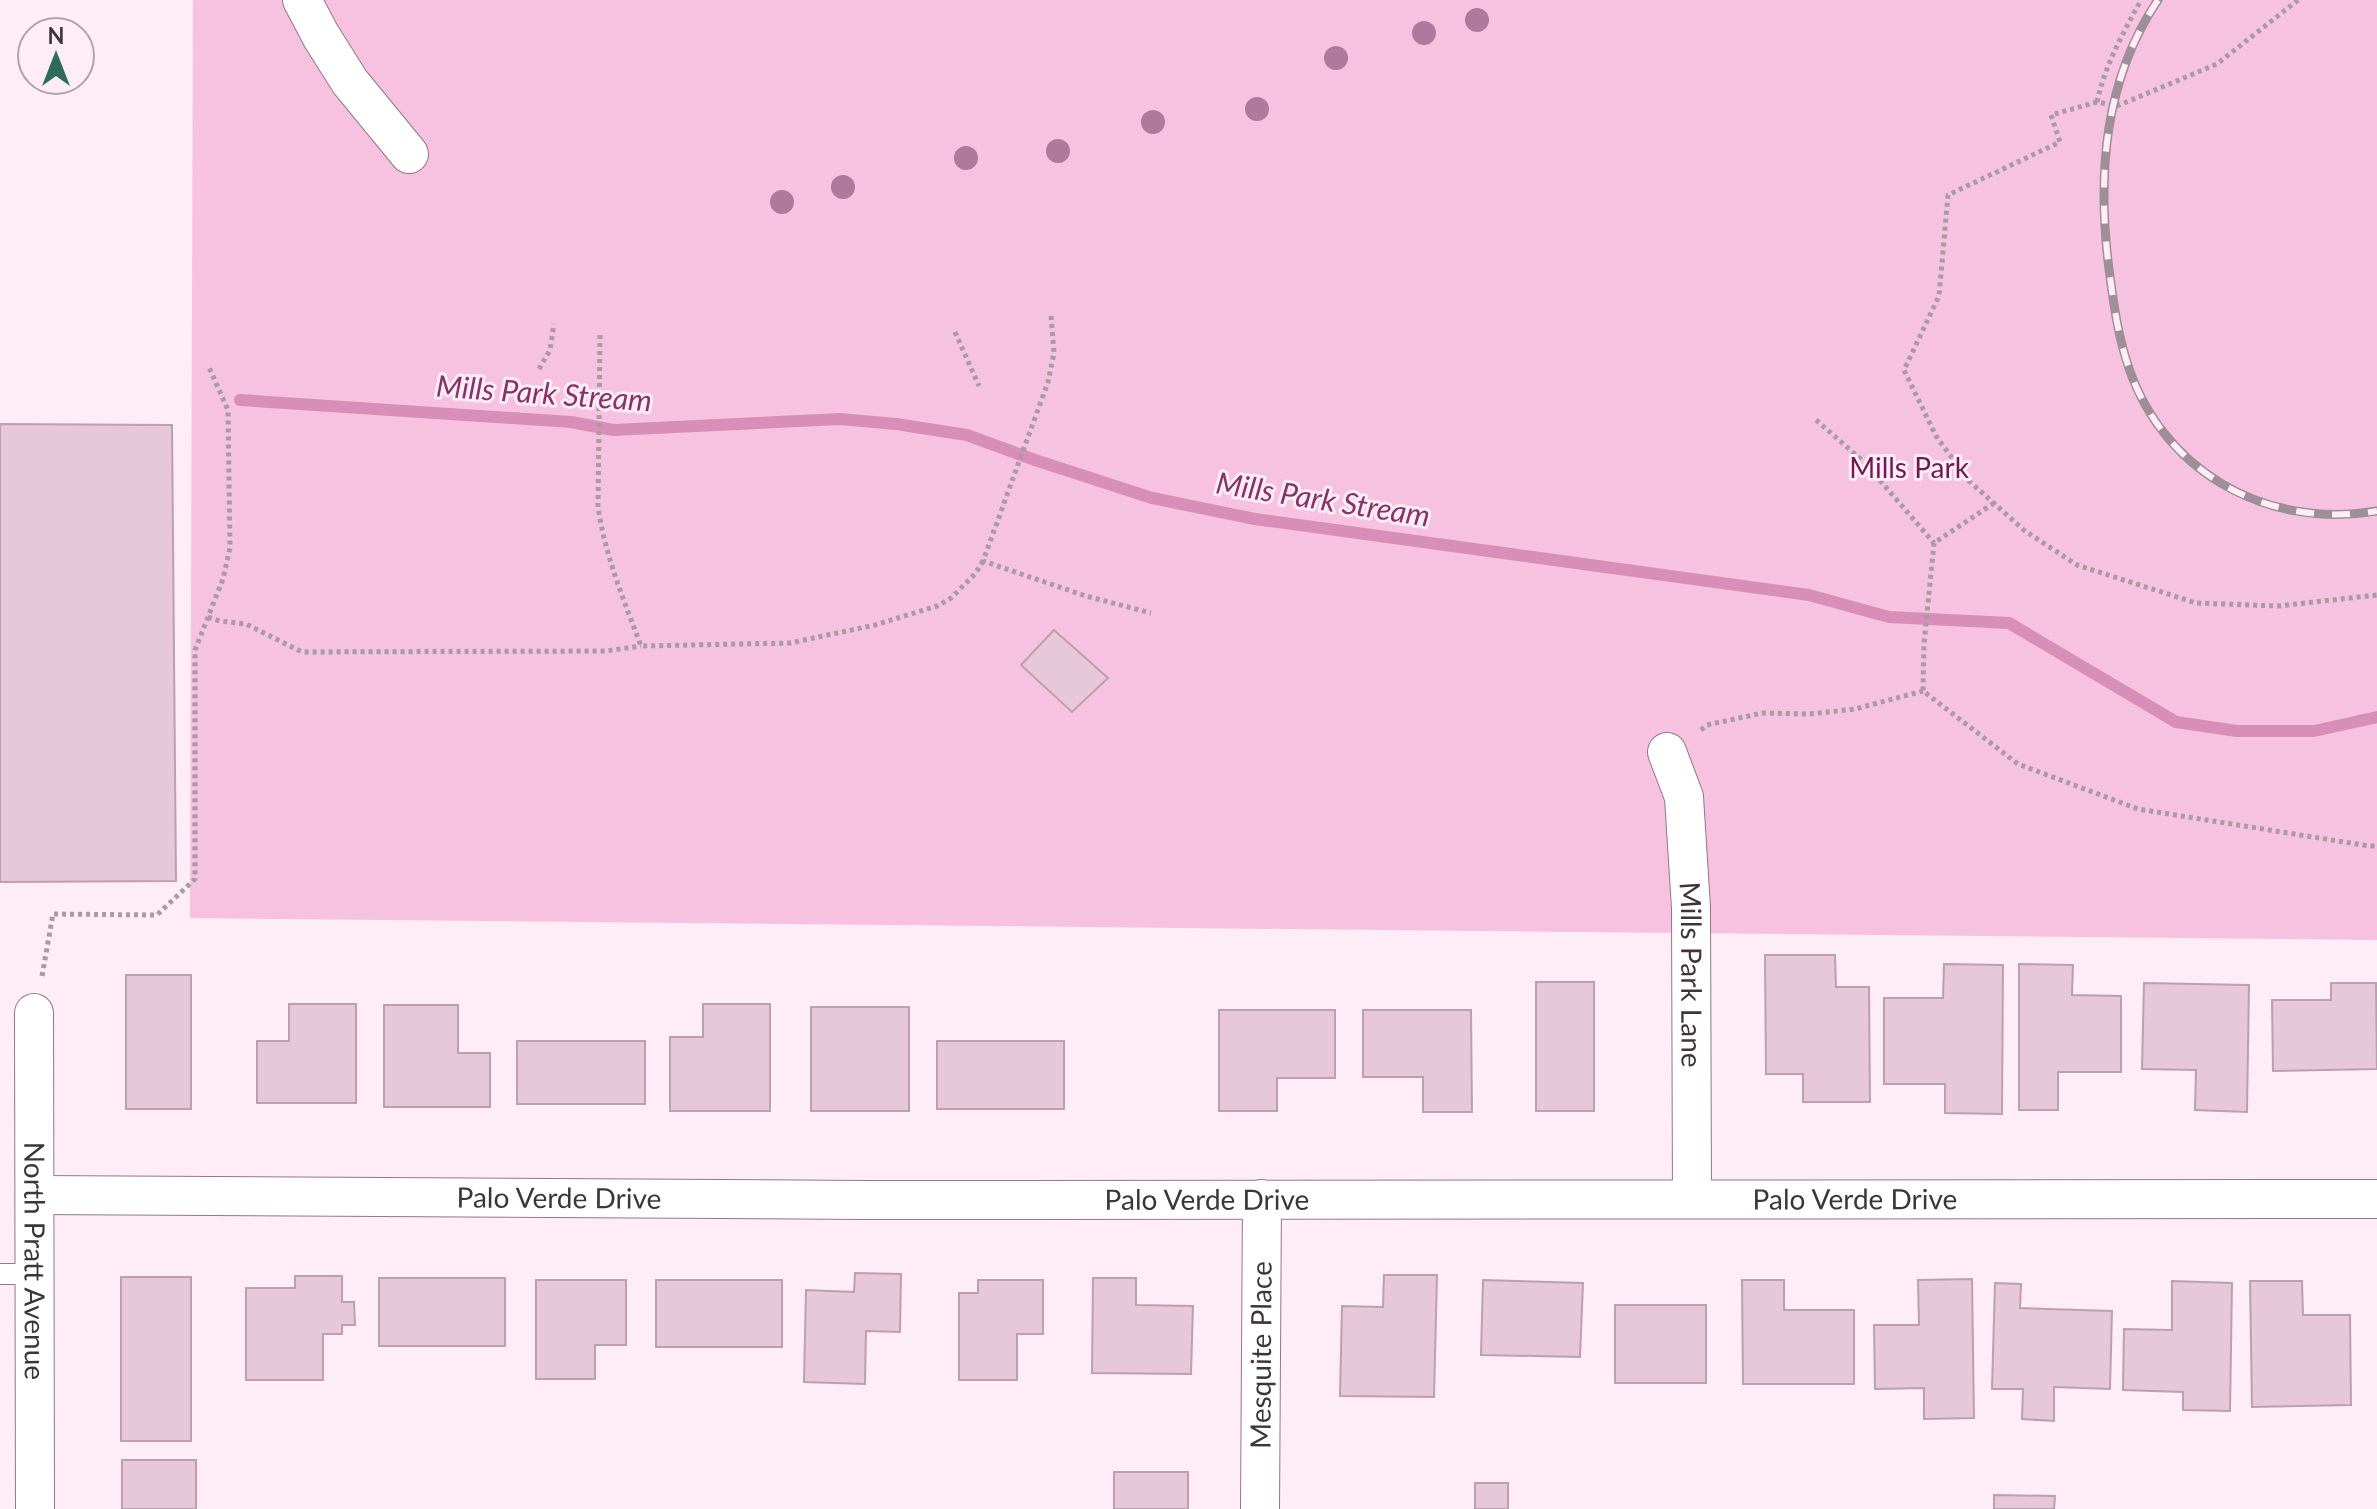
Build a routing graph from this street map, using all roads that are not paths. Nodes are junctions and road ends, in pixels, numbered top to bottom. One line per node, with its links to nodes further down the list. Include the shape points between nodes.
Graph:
1 (302, 0): 2 (street, via 350,82)
2 (409, 154)
3 (1667, 752): 6 (street, Mills Park Lane, via 1684,797 1691,908)
4 (37, 1000): 5 (street, North Pratt Avenue)
5 (35, 1195): 7 (street, Palo Verde Drive); 9 (street, North Pratt Avenue)
6 (1692, 1198): 7 (street, Palo Verde Drive); 8 (street, Palo Verde Drive)
7 (1262, 1199): 11 (street, Mesquite Place)
8 (2377, 1199)
9 (18, 1274): 10 (street, North Pratt Avenue)
10 (35, 1509)
11 (1260, 1509)

